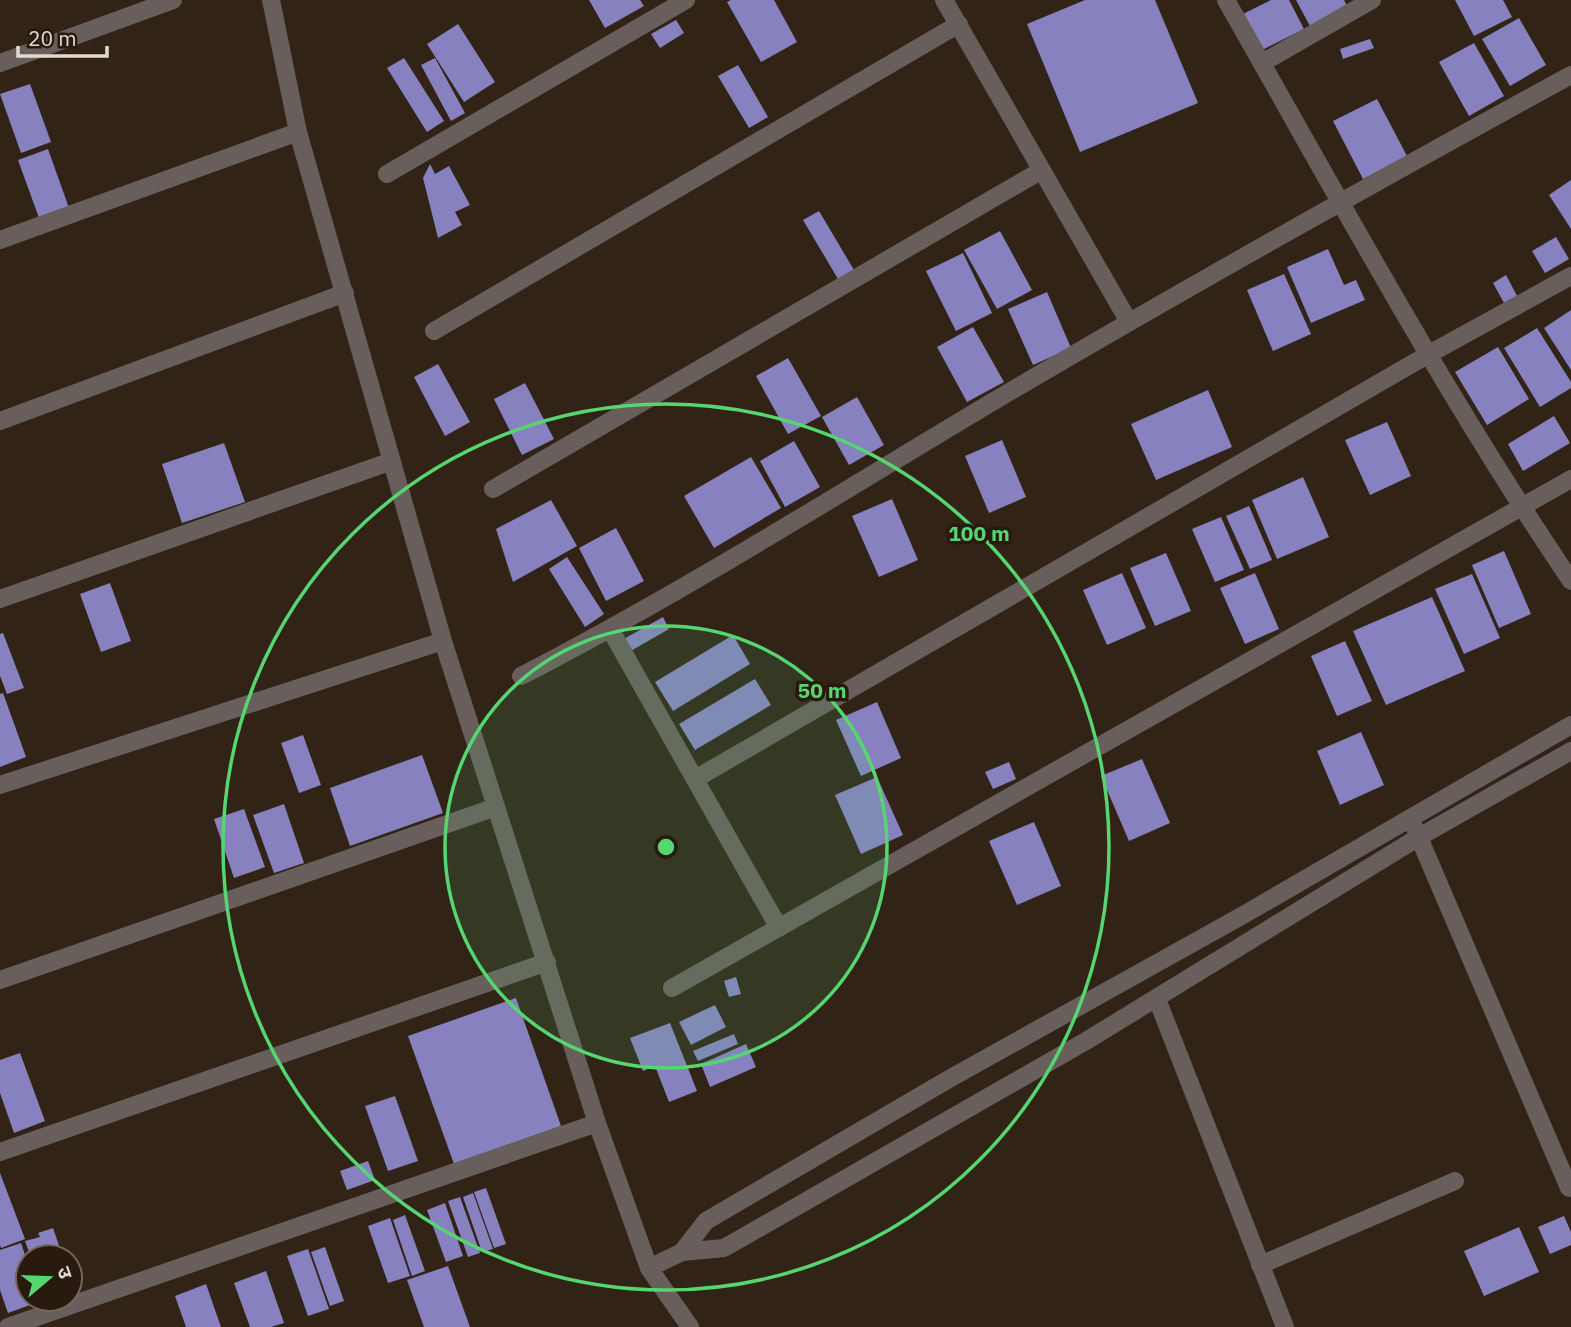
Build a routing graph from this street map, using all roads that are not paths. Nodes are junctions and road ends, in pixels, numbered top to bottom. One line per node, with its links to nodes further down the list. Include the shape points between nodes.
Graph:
1 (173, 0): 8 (street)
2 (271, 0): 11 (street)
3 (687, 0): 13 (street)
4 (944, 0): 7 (street)
5 (1226, 0): 9 (street)
6 (1372, 0): 9 (street)
7 (959, 24): 12 (street); 19 (street)
8 (0, 63)
9 (1262, 63): 14 (street)
10 (1571, 75): 14 (street)
11 (298, 132): 15 (street); 17 (street)
12 (1042, 170): 18 (street); 24 (street)
13 (387, 174)
14 (1341, 201): 18 (street); 20 (street)
15 (0, 240)
16 (1571, 276): 20 (street)
17 (345, 293): 21 (street); 22 (street)
18 (1129, 322): 28 (street)
19 (435, 331)
20 (1429, 354): 25 (street); 33 (street)
21 (0, 421)
22 (392, 461): 27 (street); 29 (street)
23 (1571, 479): 25 (street)
24 (492, 489)
25 (1521, 507): 26 (street); 38 (street)
26 (1571, 581)
27 (0, 599)
28 (610, 629): 30 (street); 33 (street)
29 (443, 641): 34 (street); 35 (street)
30 (521, 676)
31 (1571, 724): 36 (street)
32 (1571, 751): 37 (street)
33 (695, 779): 38 (street)
34 (0, 785)
35 (496, 807): 39 (street); 40 (street)
36 (1410, 818): 37 (street); 47 (street, via 706,1221)
37 (1419, 837): 42 (street); 46 (street)
38 (779, 928): 41 (street)
39 (547, 962): 43 (street); 44 (street)
40 (0, 980)
41 (672, 988)
42 (1157, 999): 47 (street, via 724,1248); 48 (street)
43 (597, 1123): 49 (street); 50 (street)
44 (0, 1152)
45 (1455, 1181): 48 (street)
46 (1569, 1188)
47 (682, 1252): 49 (street)
48 (1260, 1265): 52 (street)
49 (649, 1268): 51 (street)
50 (8, 1327)
51 (690, 1327)
52 (1285, 1327)

